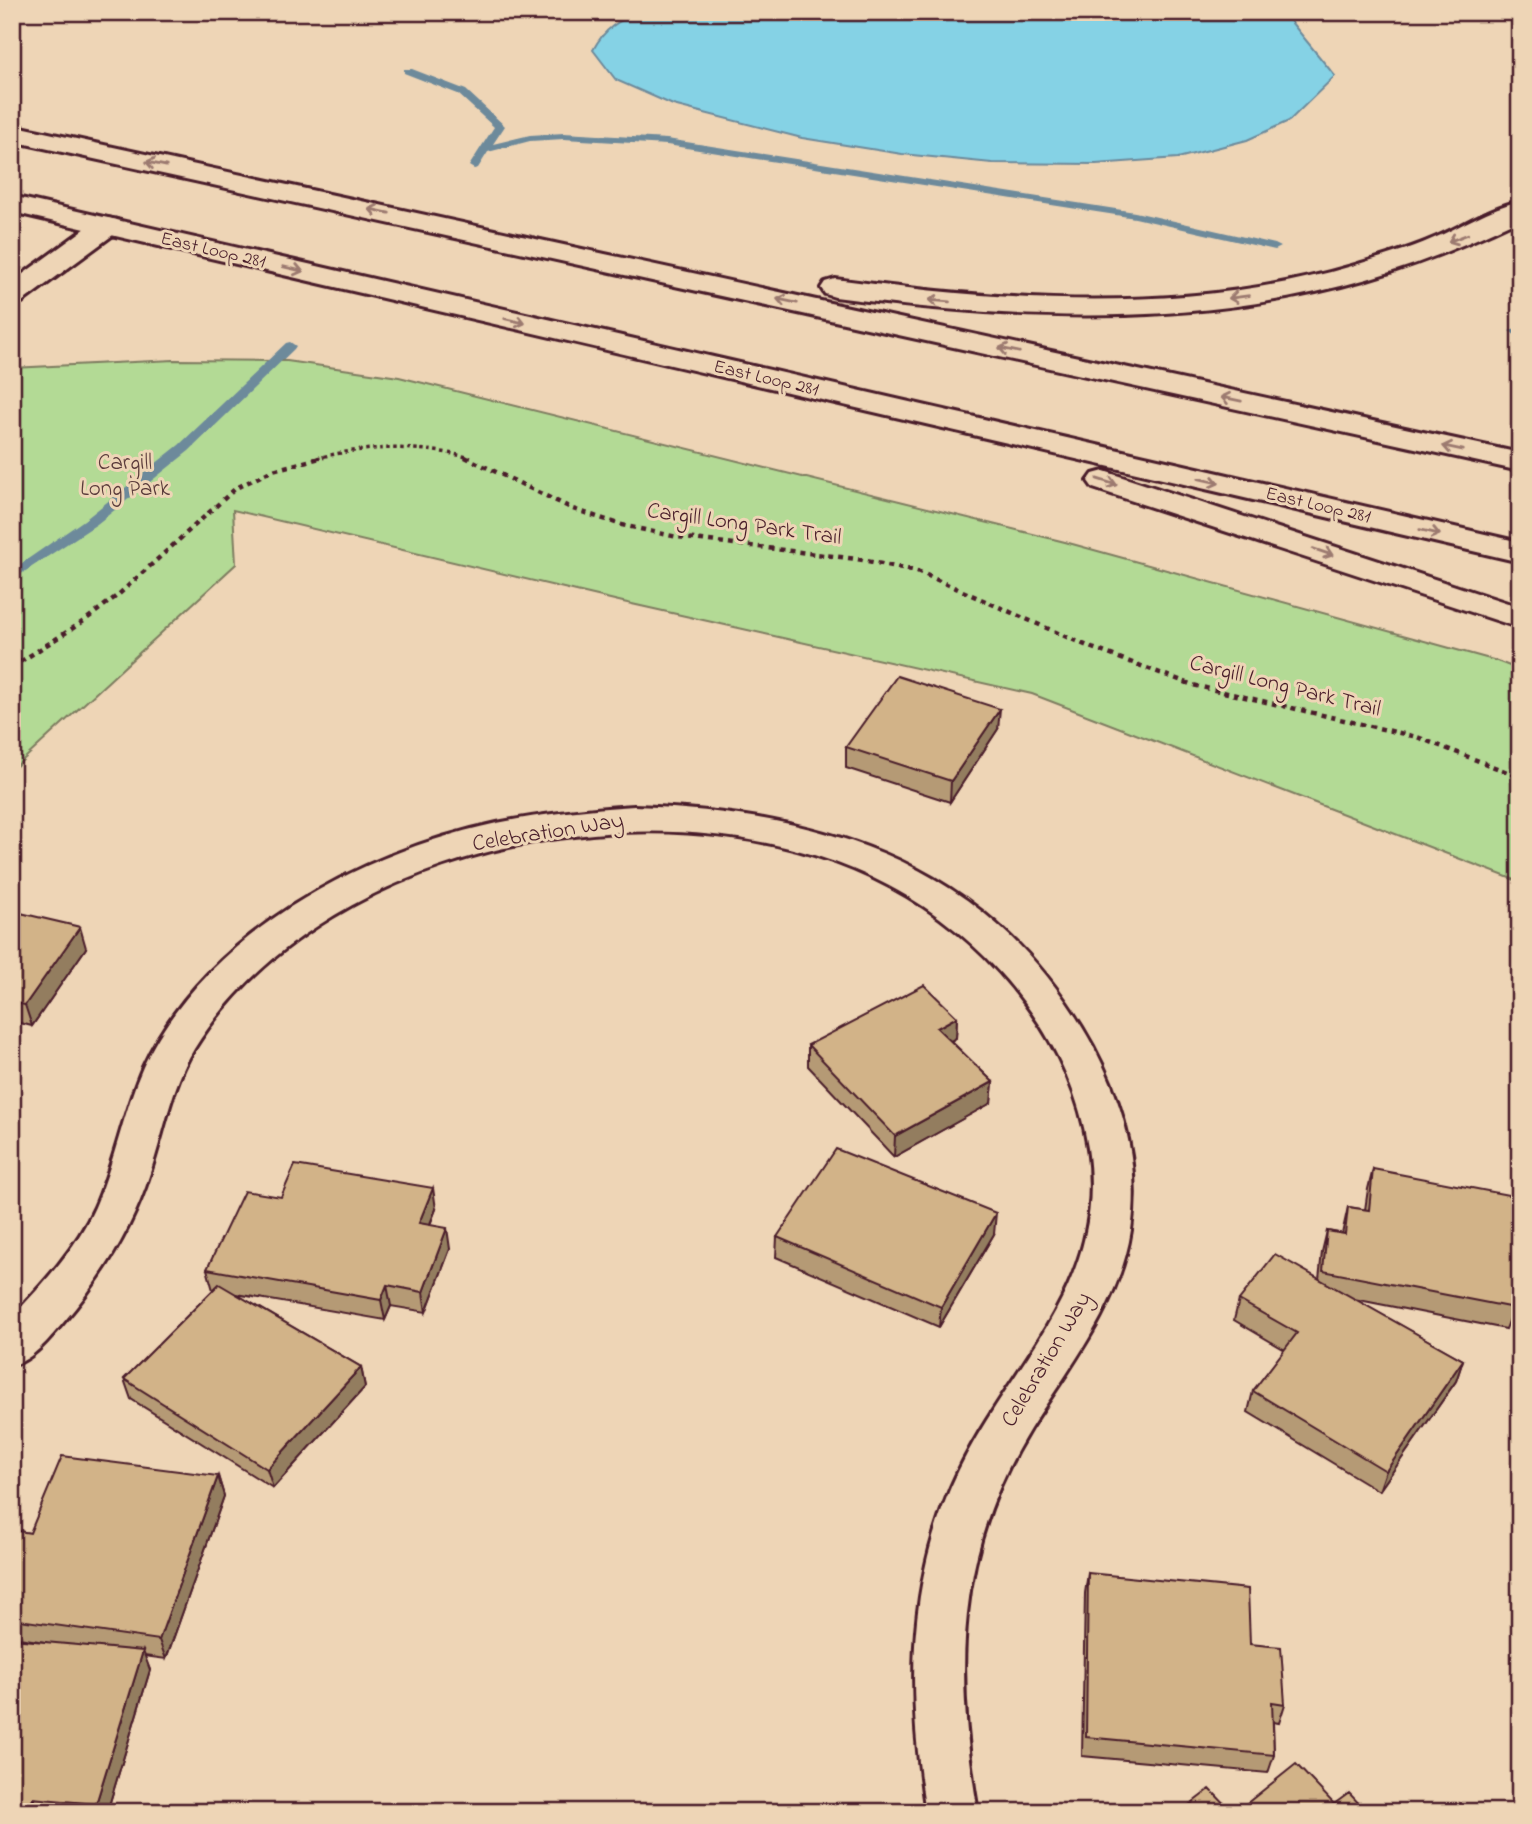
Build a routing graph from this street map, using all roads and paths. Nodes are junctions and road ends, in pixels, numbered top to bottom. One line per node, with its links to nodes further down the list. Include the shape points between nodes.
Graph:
1 (12, 133): 5 (main road, one-way to 1)
2 (12, 204): 4 (main road, East Loop 281)
3 (1520, 209): 5 (main road, one-way to 5, via 1427,250 1329,280 1226,299 1094,308 899,297 713,264)
4 (107, 226): 6 (main road); 7 (main road, East Loop 281, one-way to 7)
5 (446, 226): 8 (main road, one-way to 5)
6 (12, 296)
7 (784, 383): 9 (main road, East Loop 281, one-way to 9); 10 (main road, one-way to 10, via 1180,504)
8 (1520, 462)
9 (1520, 552)
10 (1520, 618)
11 (12, 667): 12 (path, Cargill Long Park Trail, via 118,595 254,476 330,455 417,447 474,459 573,509 622,525 917,571 1092,648 1193,685 1417,737)
12 (1520, 777)
13 (12, 1347): 14 (main road, Celebration Way, via 49,1308 106,1230 125,1189 155,1088 192,1020 250,957 332,899 446,850 562,825 629,819 747,826 796,836 905,878 989,938 1058,1019 1083,1064 1100,1111 1111,1157 1114,1199 1107,1241 1092,1285 1072,1328 997,1443 962,1520 947,1573 936,1696)
14 (952, 1812)

